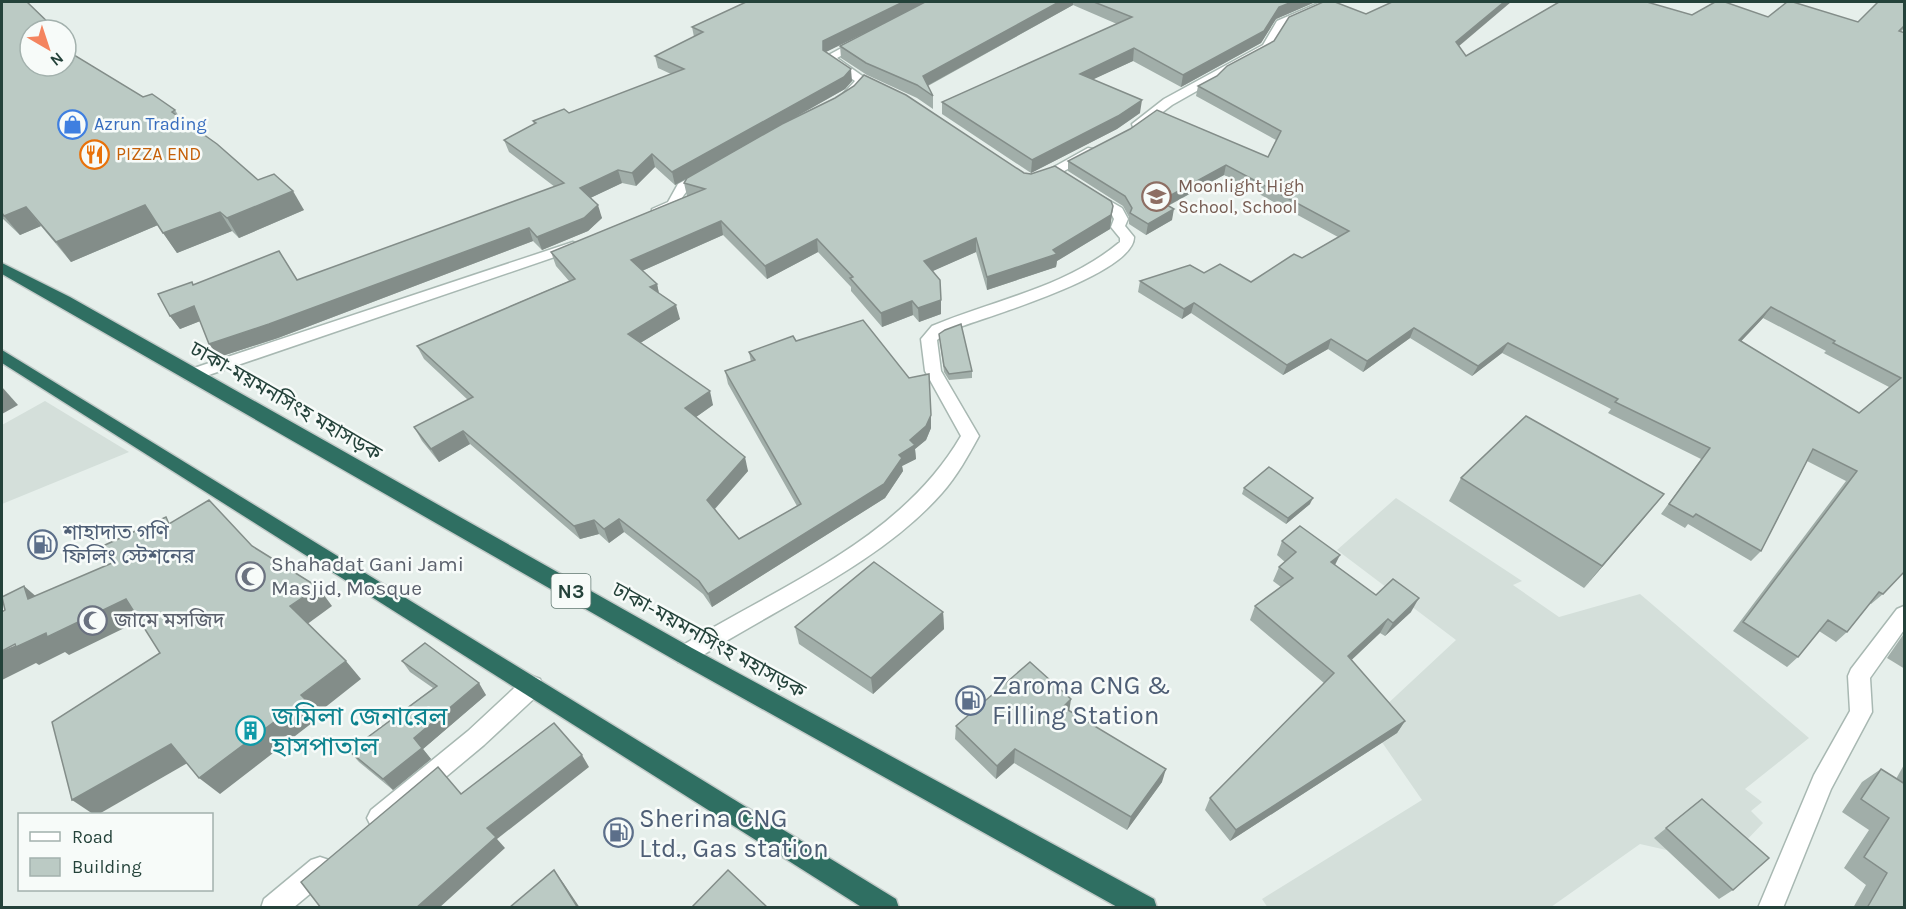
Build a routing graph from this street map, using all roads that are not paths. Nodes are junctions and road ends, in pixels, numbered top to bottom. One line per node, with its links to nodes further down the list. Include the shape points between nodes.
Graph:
1 (1329, 2): 4 (street, via 1281,23 1267,47 1168,102)
2 (874, 34): 3 (street, via 829,58 868,82)
3 (831, 106)
4 (1123, 134)
5 (1095, 148): 13 (street, via 1046,174 1077,186 1117,211 1121,219 1118,227 1127,237 1122,249 1067,282 954,323 929,339 933,371 970,436 942,482 906,519 864,550)
6 (719, 166): 7 (street, via 683,186 673,205)
7 (645, 217)
8 (583, 241): 11 (street)
9 (2, 268): 11 (highway, ঢাকা-ময়মনসিংহ মহাসড়ক / N3)
10 (2, 356): 14 (highway)
11 (191, 375): 13 (highway, ঢাকা-ময়মনসিংহ মহাসড়ক / N3)
12 (1905, 615): 20 (street, via 1859,676 1861,712 1822,783)
13 (685, 655): 19 (highway, ঢাকা-ময়মনসিংহ মহাসড়ক / N3)
14 (532, 686): 15 (street); 18 (highway)
15 (360, 835)
16 (334, 857): 17 (street)
17 (273, 908)
18 (887, 908)
19 (1144, 908)
20 (1770, 908)

